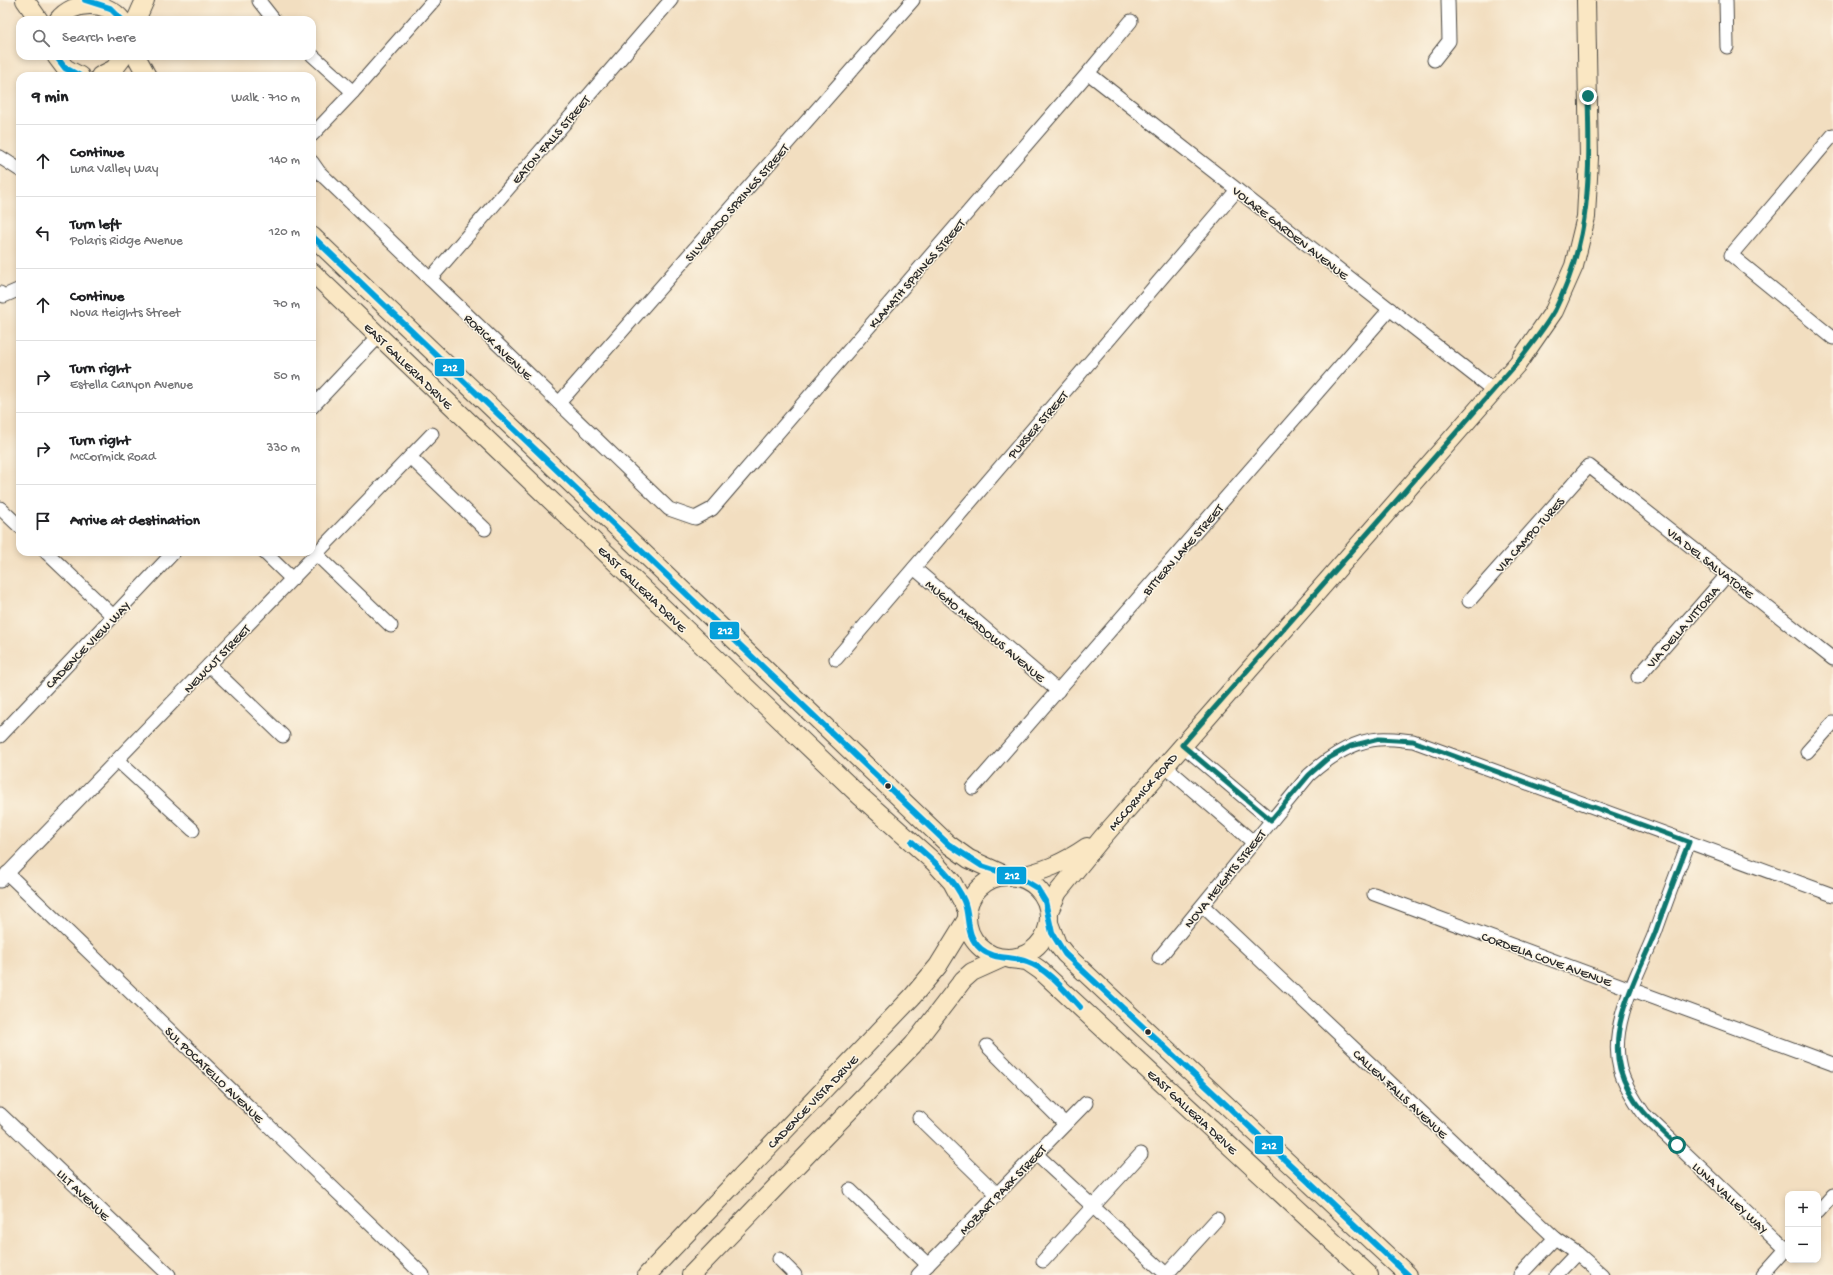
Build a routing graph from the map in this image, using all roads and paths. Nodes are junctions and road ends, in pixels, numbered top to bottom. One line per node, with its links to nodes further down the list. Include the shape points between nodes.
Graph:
1 (25, 0): 11 (main road)
2 (144, 0): 14 (main road)
3 (434, 0): 27 (street)
4 (671, 0): 36 (street, EATON FALLS STREET)
5 (913, 0): 44 (street, SILVERADO SPRINGS STREET)
6 (1448, 0): 22 (street, via 1449,41)
7 (1586, 0): 42 (main road, MCCORMICK ROAD, via 1589,158 1586,217 1574,266 1554,311 1518,362)
8 (1726, 0): 17 (street)
9 (91, 1): 12 (main road, via 70,7); 13 (main road, via 110,8)
10 (259, 1): 15 (street)
11 (36, 16)
12 (62, 16)
13 (118, 16)
14 (138, 16)
15 (271, 16)
16 (1131, 21): 26 (street, KLAMATH SPRINGS STREET)
17 (1727, 47)
18 (316, 59): 27 (street)
19 (59, 60): 23 (main road)
20 (121, 60): 24 (main road)
21 (138, 60): 25 (main road)
22 (1434, 60)
23 (72, 72)
24 (108, 72)
25 (145, 72)
26 (1088, 73): 33 (street, VOLARE GARDEN AVENUE); 49 (street, KLAMATH SPRINGS STREET, via 712,509)
27 (353, 92): 28 (street)
28 (316, 131)
29 (1833, 135): 41 (street, via 1731,255)
30 (0, 157): 31 (street)
31 (16, 167)
32 (316, 168): 36 (street, RORICK AVENUE)
33 (1237, 190): 39 (street, VOLARE GARDEN AVENUE); 57 (street, PURSER STREET)
34 (316, 240): 82 (main road, EAST GALLERIA DRIVE, via 943,839 969,860)
35 (316, 276): 40 (main road, EAST GALLERIA DRIVE)
36 (430, 279): 44 (street, RORICK AVENUE)
37 (16, 290): 38 (street)
38 (2, 295)
39 (1390, 309): 42 (street, VOLARE GARDEN AVENUE); 67 (street, BITTERN LAKE STREET)
40 (379, 336): 43 (street); 86 (main road, EAST GALLERIA DRIVE, via 849,786 934,862 952,882)
41 (1833, 338)
42 (1493, 390): 71 (main road, MCCORMICK ROAD)
43 (316, 403)
44 (559, 403): 49 (street, RORICK AVENUE, via 669,509)
45 (432, 434): 46 (street, NEWCUT STREET)
46 (410, 457): 51 (street); 52 (street, NEWCUT STREET)
47 (1589, 466): 58 (street, VIA DEL SALVATORE); 60 (street, VIA CAMPO TURES)
48 (0, 508): 50 (street)
49 (695, 518)
50 (16, 523)
51 (485, 528)
52 (316, 554): 62 (street)
53 (50, 556): 61 (street)
54 (170, 556): 61 (street, CADENCE VIEW WAY)
55 (268, 556): 59 (street)
56 (314, 556): 59 (street, NEWCUT STREET)
57 (914, 568): 63 (street, PURSER STREET); 67 (street, MUGHO MEADOWS AVENUE)
58 (1727, 575): 64 (street, VIA DEL SALVATORE); 66 (street, VIA DELLA VITTORIA)
59 (292, 579): 65 (street, NEWCUT STREET)
60 (1469, 601)
61 (113, 616): 69 (street, CADENCE VIEW WAY)
62 (391, 626)
63 (836, 659)
64 (1833, 659)
65 (209, 665): 70 (street); 73 (street, NEWCUT STREET)
66 (1638, 677)
67 (1058, 691): 75 (street, BITTERN LAKE STREET)
68 (1833, 723): 72 (street)
69 (0, 736)
70 (283, 736)
71 (1182, 745): 74 (main road, MCCORMICK ROAD); 76 (street)
72 (1807, 752)
73 (117, 760): 77 (street); 81 (street, NEWCUT STREET)
74 (1164, 766): 78 (main road, MCCORMICK ROAD); 79 (street)
75 (973, 788)
76 (1271, 820): 79 (street, NOVA HEIGHTS STREET); 80 (street, NOVA HEIGHTS STREET, via 1309,775 1327,759 1351,746 1379,739 1413,741)
77 (193, 830)
78 (1102, 838): 82 (main road, MCCORMICK ROAD, via 1045,871); 87 (main road, MCCORMICK ROAD, via 1058,892)
79 (1253, 842): 85 (street, NOVA HEIGHTS STREET)
80 (1689, 842): 84 (street, NOVA HEIGHTS STREET); 90 (street, LUNA VALLEY WAY)
81 (4, 877): 113 (street, SUL POCATELLO AVENUE)
82 (1011, 877): 86 (main road, via 992,879 984,883 973,895); 87 (main road, via 1023,879 1036,888 1045,899)
83 (1374, 894): 90 (street, CORDELIA COVE AVENUE)
84 (1833, 895)
85 (1203, 906): 89 (street, NOVA HEIGHTS STREET); 105 (street, CALLEN FALLS AVENUE)
86 (967, 915): 88 (main road, via 968,928 975,943 989,954); 114 (main road, CADENCE VISTA DRIVE, via 938,966 912,997)
87 (1049, 917): 88 (main road, via 1042,940 1035,949 1025,955); 120 (main road, EAST GALLERIA DRIVE, via 1057,944 1065,954)
88 (1007, 958): 115 (main road, via 972,972 963,980 913,1046); 119 (main road, EAST GALLERIA DRIVE, via 1037,966)
89 (1159, 958)
90 (1631, 990): 92 (street, CORDELIA COVE AVENUE); 106 (street, LUNA VALLEY WAY, via 1621,1021 1618,1050 1620,1068 1630,1094 1644,1114)
91 (987, 1046): 96 (street)
92 (1833, 1064)
93 (1086, 1103): 96 (street, MOZART PARK STREET)
94 (0, 1114): 112 (street, LILT AVENUE)
95 (919, 1118): 100 (street)
96 (1065, 1124): 97 (street, MOZART PARK STREET)
97 (1036, 1154): 100 (street, MOZART PARK STREET); 102 (street)
98 (1141, 1154): 102 (street)
99 (850, 1190): 111 (street)
100 (997, 1194): 111 (street, MOZART PARK STREET)
101 (1833, 1195): 103 (street)
102 (1093, 1206): 110 (street); 118 (street)
103 (1821, 1209)
104 (1217, 1219): 118 (street)
105 (1555, 1238): 108 (street, CALLEN FALLS AVENUE); 121 (street)
106 (1785, 1246)
107 (1785, 1250): 124 (street)
108 (1577, 1253): 122 (street); 123 (street, CALLEN FALLS AVENUE)
109 (779, 1259): 116 (street)
110 (1043, 1261)
111 (928, 1265): 117 (street, MOZART PARK STREET)
112 (169, 1275)
113 (423, 1275)
114 (647, 1275)
115 (691, 1275)
116 (795, 1275)
117 (918, 1275)
118 (1166, 1275)
119 (1369, 1275)
120 (1408, 1275)
121 (1520, 1275)
122 (1556, 1275)
123 (1602, 1275)
124 (1763, 1275)

